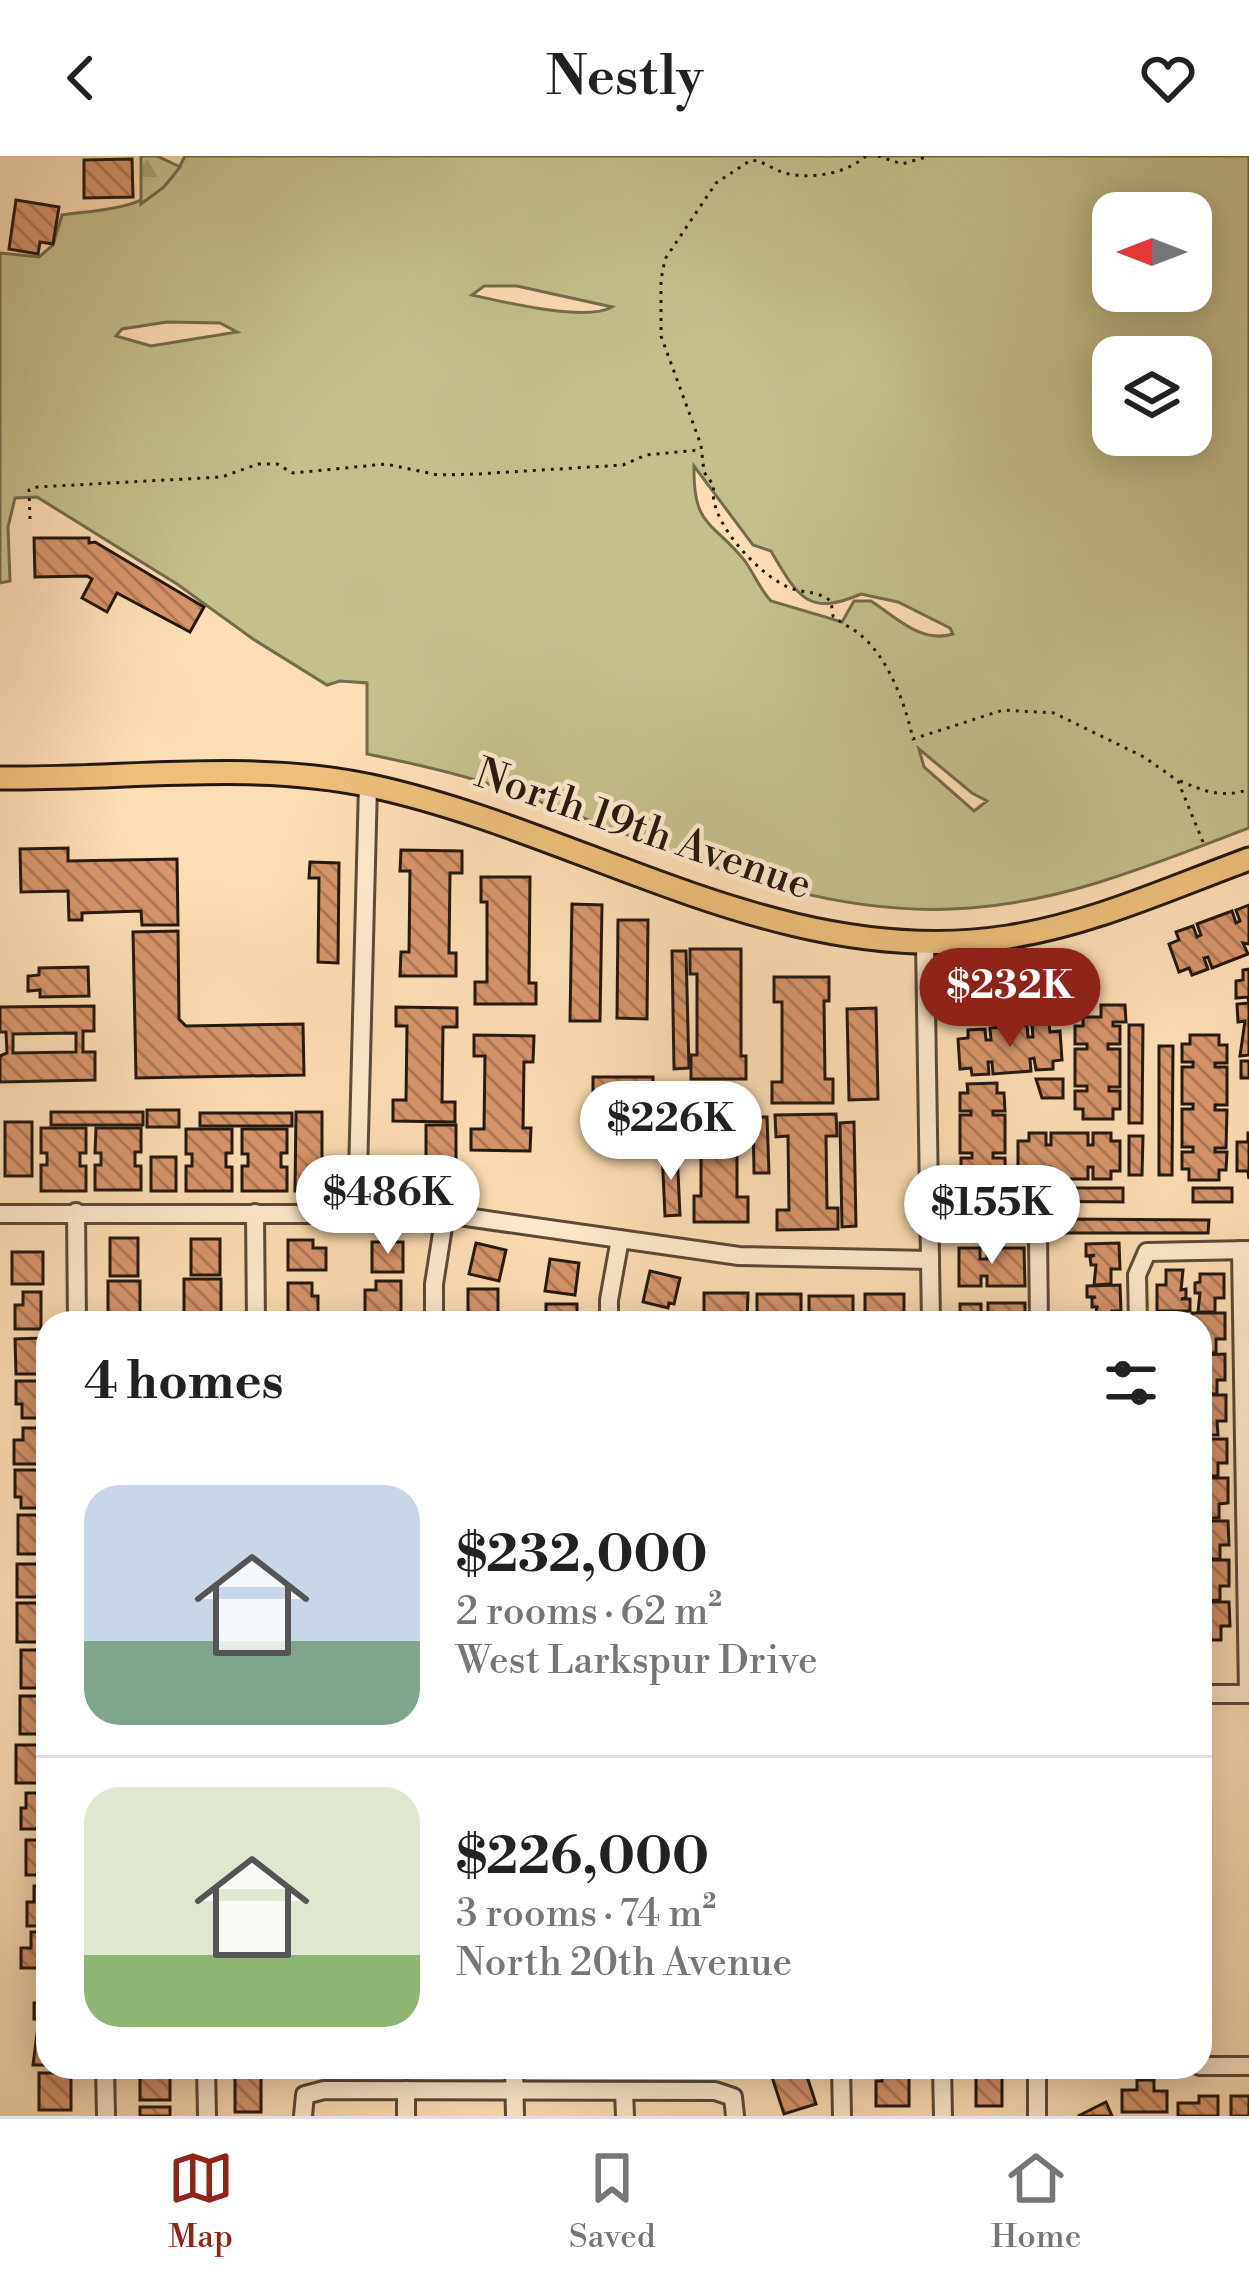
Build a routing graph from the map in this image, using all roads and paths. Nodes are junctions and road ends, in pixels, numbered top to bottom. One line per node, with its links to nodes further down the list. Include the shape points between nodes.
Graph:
1 (866, 156): 4 (path, via 822,176 752,160 716,183 665,259 661,336)
2 (878, 156): 3 (path, via 902,164)
3 (930, 156)
4 (701, 450): 5 (path, via 623,465 477,474 386,464 293,472 258,464 222,477 37,487 29,490); 7 (path, via 711,499 744,553 766,577 831,601 833,616 874,649 897,684 913,739 1003,710 1036,710 1083,725)
5 (30, 519)
6 (0, 778): 8 (main road, North 19th Avenue, via 314,776)
7 (1178, 781): 9 (path, via 1226,795); 10 (path)
8 (368, 785): 12 (main road, North 19th Avenue, via 448,804 771,920); 16 (street)
9 (1249, 789)
10 (1205, 847)
11 (1249, 859): 12 (main road, North 19th Avenue, via 1055,929)
12 (925, 942): 21 (street)
13 (76, 1212): 14 (street); 15 (street); 22 (street)
14 (255, 1213): 16 (street); 23 (street)
15 (0, 1214)
16 (357, 1214): 17 (street)
17 (445, 1214): 19 (street); 24 (street)
18 (1038, 1237): 27 (street)
19 (620, 1239): 21 (street, via 755,1257); 25 (street)
20 (1245, 1250): 28 (street, via 1147,1252 1137,1275); 30 (street)
21 (930, 1260): 26 (street)
22 (77, 1311)
23 (256, 1311)
24 (434, 1311)
25 (609, 1311)
26 (931, 1311)
27 (1039, 1311)
28 (1138, 1311)
29 (1212, 1694): 30 (street)
30 (1248, 1694)
31 (1212, 2066): 32 (street)
32 (1249, 2066)
33 (105, 2079): 43 (street)
34 (206, 2079): 44 (street)
35 (514, 2079): 41 (street)
36 (841, 2079): 49 (street)
37 (942, 2079): 50 (street)
38 (1036, 2079): 51 (street)
39 (406, 2090): 41 (street); 45 (street, via 324,2090 305,2095); 46 (street)
40 (624, 2091): 41 (street); 42 (street, via 715,2091); 48 (street)
41 (515, 2092): 47 (street)
42 (734, 2106)
43 (106, 2116)
44 (207, 2116)
45 (304, 2116)
46 (406, 2116)
47 (515, 2116)
48 (625, 2116)
49 (842, 2116)
50 (943, 2116)
51 (1037, 2116)

